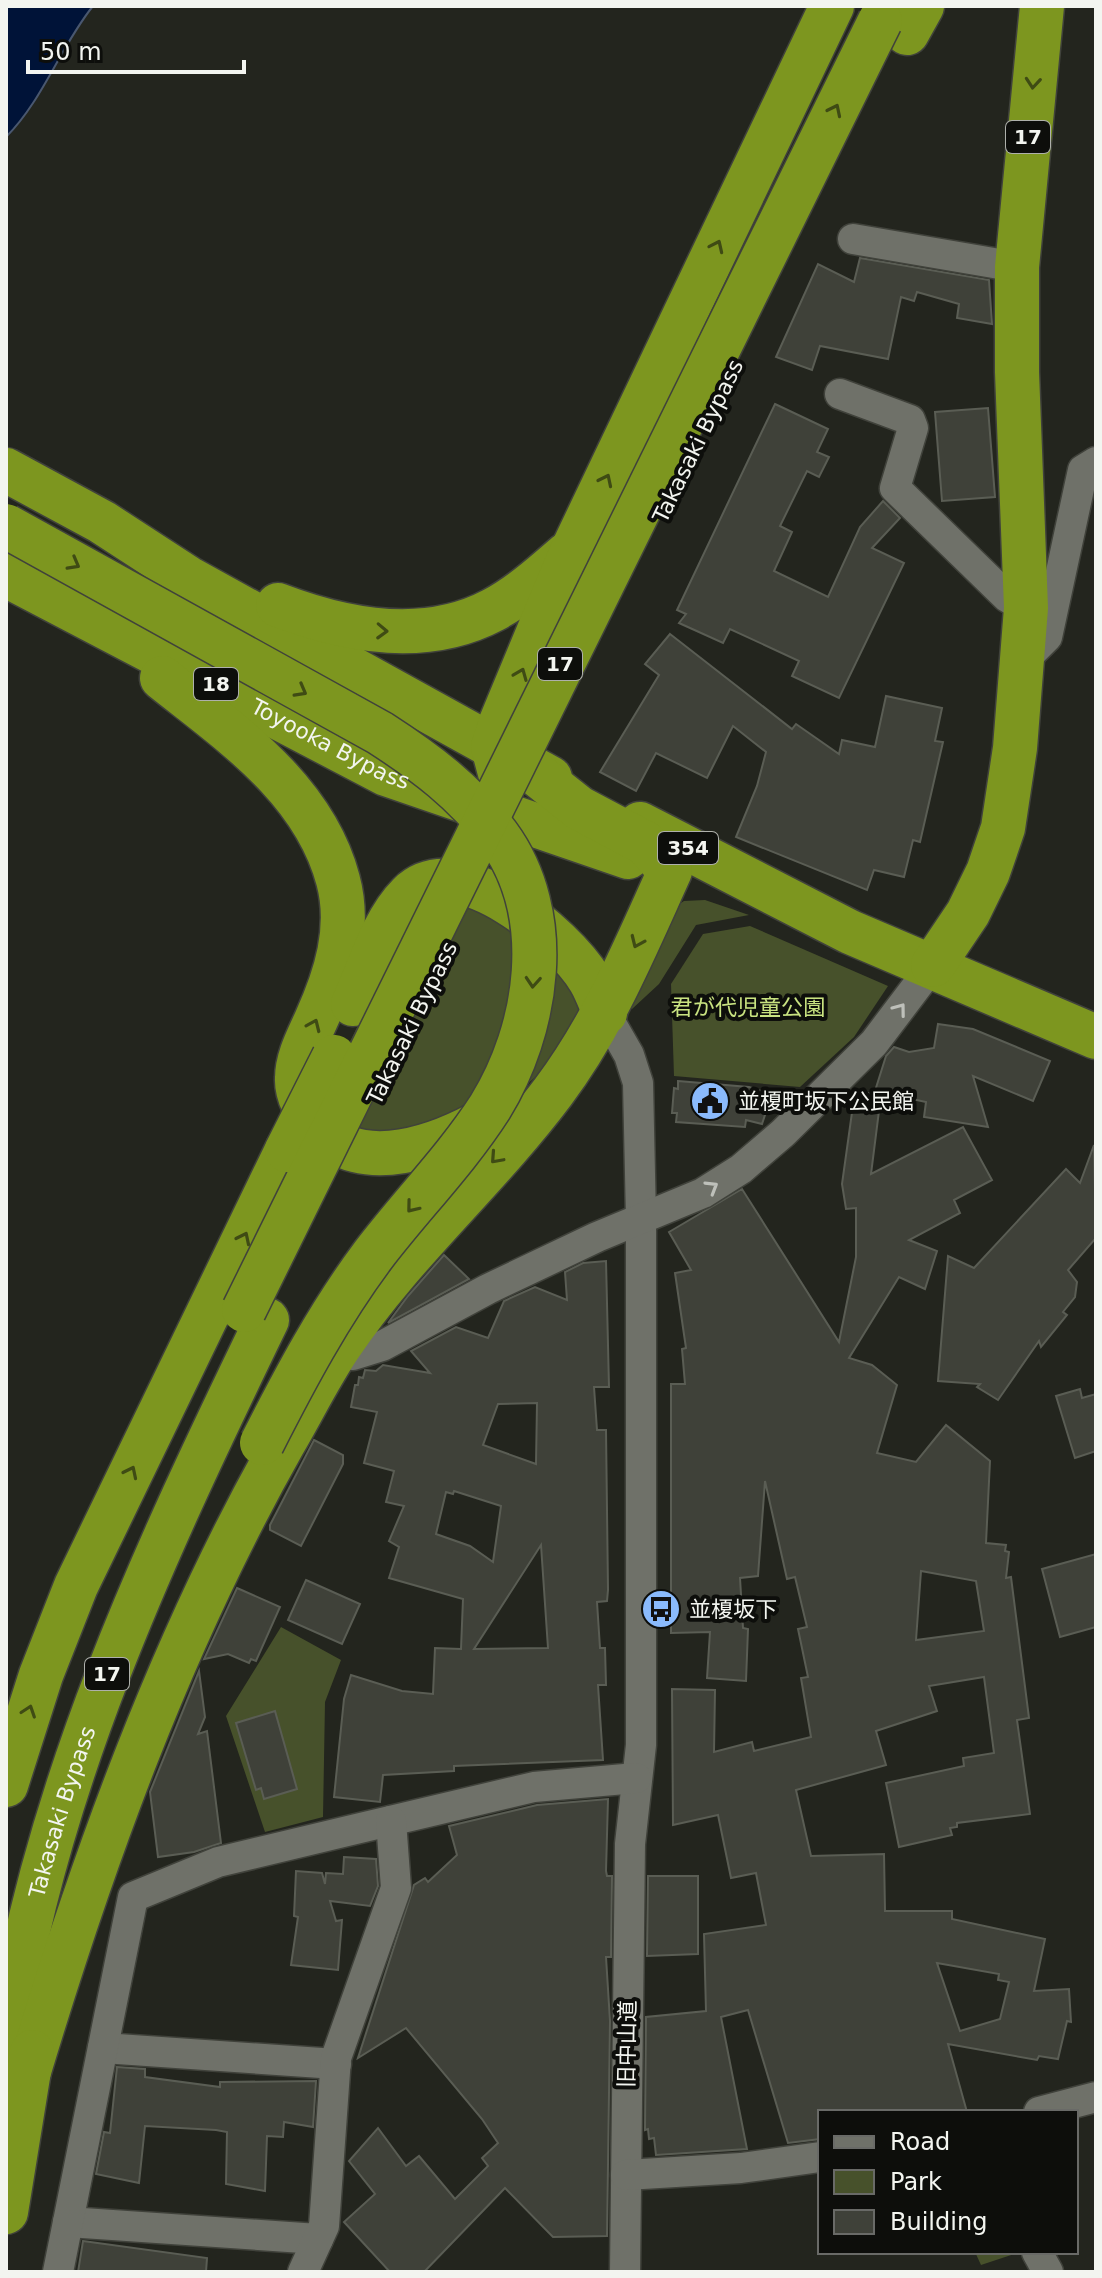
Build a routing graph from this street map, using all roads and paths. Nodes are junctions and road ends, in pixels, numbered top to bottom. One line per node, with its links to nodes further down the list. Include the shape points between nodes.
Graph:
1 (832, 6): 11 (highway, 17, one-way to 1)
2 (1042, 6): 5 (highway, 17, one-way to 5)
3 (899, 16): 25 (highway, Takasaki Bypass / 17, bridge)
4 (853, 239): 5 (street)
5 (1017, 267): 13 (highway, 17)
6 (840, 394): 13 (street, via 913,424 895,488 1007,597)
7 (1096, 462): 14 (street, via 1083,470 1047,637)
8 (6, 470): 9 (highway)
9 (102, 522): 11 (highway, one-way to 11, via 275,604 347,627 419,630 458,623 497,608); 15 (highway, via 188,578)
10 (6, 526): 32 (highway, one-way to 32, bridge, via 380,733 435,770 499,838 514,865 532,931 528,1018 510,1068 476,1128 352,1285 306,1358 152,1661 68,1878)
11 (572, 551): 15 (highway, 17, one-way to 11)
12 (17, 581): 16 (highway, Toyooka Bypass / 18, via 404,782); 18 (highway, via 242,719 297,765 349,840)
13 (1026, 608): 14 (highway, 17)
14 (1022, 662): 20 (highway, 17, via 1003,828 968,913)
15 (509, 756): 16 (highway, via 503,779); 17 (highway, via 579,808 645,843); 19 (highway, 354)
16 (537, 827): 17 (highway, 354)
17 (670, 871): 19 (highway, 354); 22 (highway, one-way to 22)
18 (355, 913): 21 (highway, via 363,962); 22 (highway, one-way to 18, via 511,1105 440,1142 380,1153 331,1143 308,1116 297,1078 302,1051 331,987)
19 (850, 932): 20 (highway, 354)
20 (933, 965): 23 (highway, 354); 24 (street, one-way to 20, via 703,1193 783,1133 874,1043)
21 (353, 1004): 22 (highway, via 402,904 425,883 446,880 492,893 547,934 590,979); 28 (highway, one-way to 21, bridge, via 76,1586 334,1057)
22 (594, 1031): 24 (street, 旧中山道, via 629,1055 638,1083); 26 (highway, one-way to 26, via 519,1133 379,1289)
23 (1096, 1037)
24 (641, 1219): 26 (street, via 488,1289 382,1346 353,1355); 27 (street, 旧中山道, via 641,1745)
25 (255, 1315): 30 (highway, Takasaki Bypass / 17, via 131,1548 69,1693 39,1778); 32 (highway, Takasaki Bypass / 17, via 121,1634 64,1798 24,1953)
26 (336, 1352): 32 (highway, via 237,1529 172,1671)
27 (636, 1778): 29 (street, via 534,1787); 37 (street, 旧中山道)
28 (6, 1785)
29 (391, 1821): 31 (street, via 218,1862 133,1897); 33 (street, via 396,1888)
30 (6, 1909)
31 (103, 2048): 33 (street); 39 (street)
32 (16, 2064): 38 (highway)
33 (336, 2064): 40 (street, via 324,2226)
34 (1096, 2097): 35 (street)
35 (1047, 2110)
36 (818, 2157): 37 (street)
37 (626, 2175): 44 (street, 旧中山道)
38 (6, 2212)
39 (68, 2222): 40 (street); 42 (street)
40 (318, 2239): 43 (street)
41 (1038, 2254): 45 (street)
42 (58, 2272)
43 (303, 2272)
44 (625, 2272)
45 (1048, 2272)

